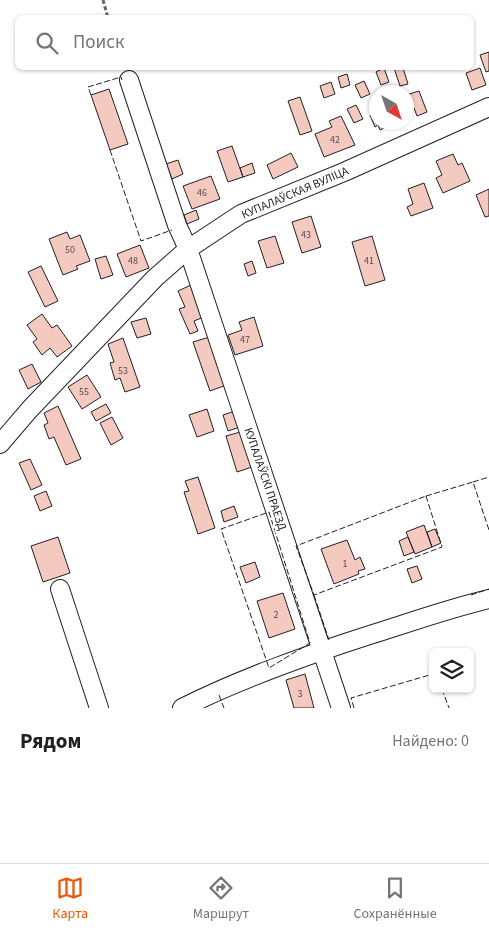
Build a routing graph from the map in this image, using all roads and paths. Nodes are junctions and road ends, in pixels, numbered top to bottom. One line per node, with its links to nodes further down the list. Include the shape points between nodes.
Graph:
1 (103, 0): 2 (path)
2 (107, 15)
3 (129, 80): 5 (street, КУПАЛАЎСКІ ПРАЕЗД)
4 (489, 107): 5 (street, КУПАЛАЎСКАЯ ВУЛІЦА, via 241,214)
5 (188, 249): 6 (street, КУПАЛАЎСКАЯ ВУЛІЦА, via 155,278); 9 (street, КУПАЛАЎСКІ ПРАЕЗД)
6 (0, 444)
7 (60, 589): 10 (street)
8 (489, 599): 9 (street)
9 (323, 650): 11 (street); 12 (street, КУПАЛАЎСКІ ПРАЕЗД)
10 (99, 708)
11 (182, 708)
12 (341, 708)

